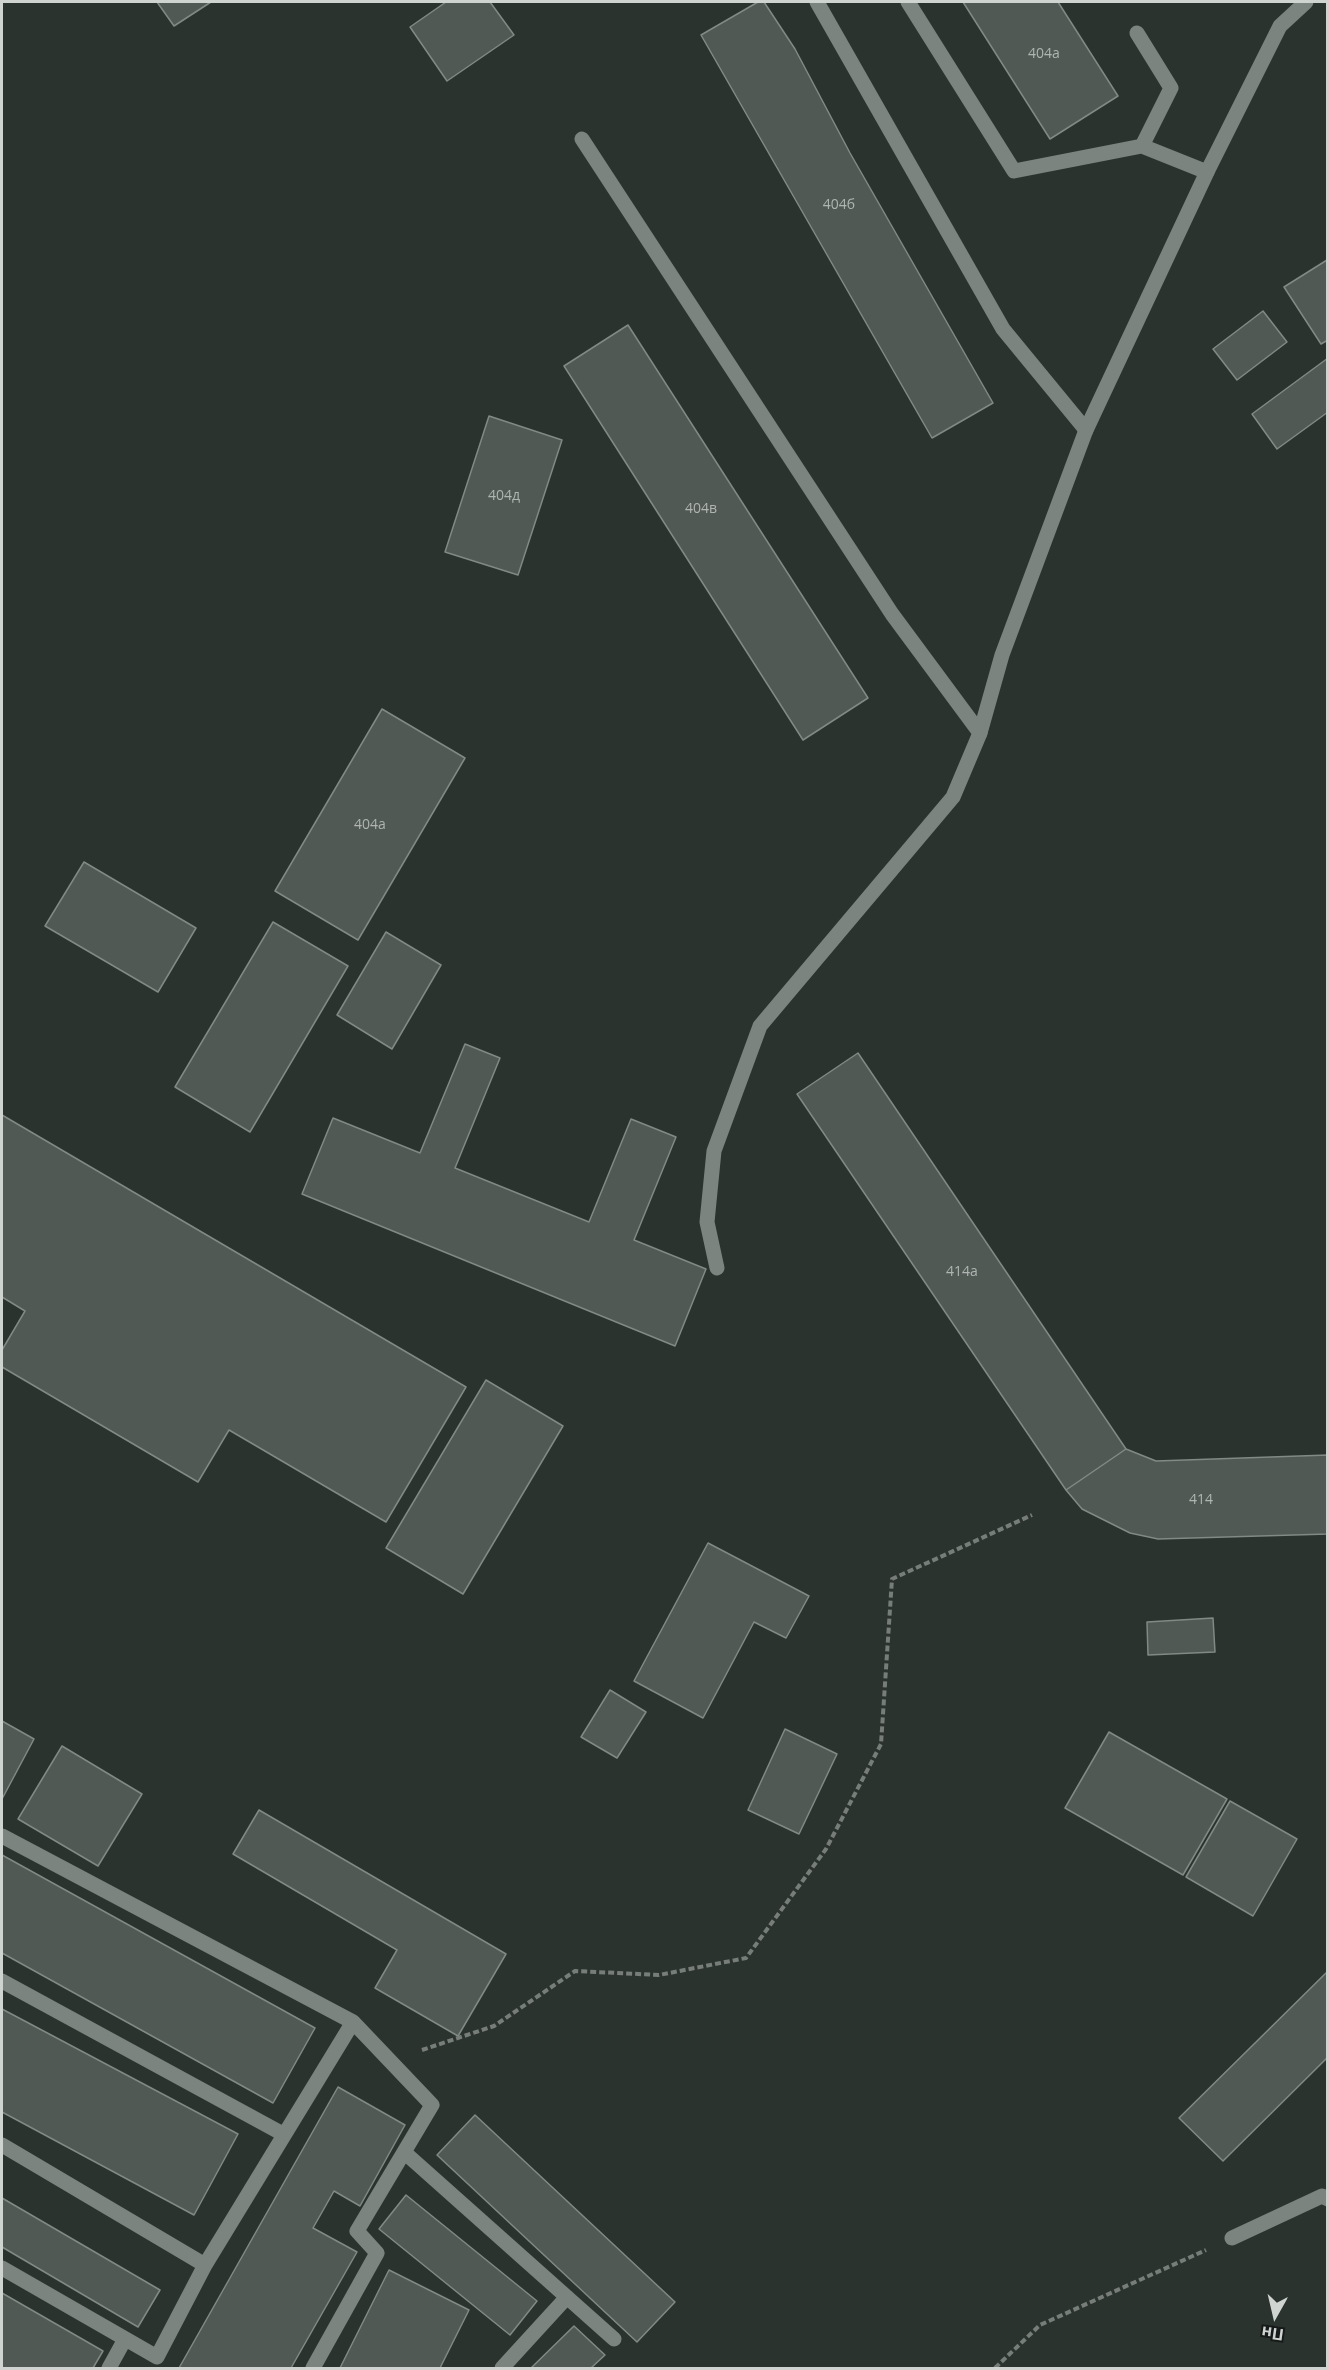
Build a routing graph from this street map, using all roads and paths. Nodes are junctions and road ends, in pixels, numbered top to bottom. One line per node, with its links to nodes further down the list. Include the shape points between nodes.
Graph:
1 (817, 2): 8 (street, via 1003,329)
2 (908, 2): 6 (street, via 1014,171)
3 (1306, 2): 7 (street, via 1280,26)
4 (1137, 33): 6 (street, via 1171,88)
5 (582, 139): 9 (street, via 892,614)
6 (1142, 146): 7 (street)
7 (1207, 172): 8 (street)
8 (1086, 430): 9 (street, via 1002,655)
9 (980, 733): 10 (street, via 953,797 760,1026 714,1151 707,1222)
10 (717, 1268)
11 (1032, 1515): 15 (path, via 892,1579 881,1744 826,1849 746,1958 659,1975 576,1971 495,2026)
12 (2, 1836): 14 (street)
13 (2, 1981): 16 (street)
14 (353, 2022): 15 (street); 16 (street)
15 (390, 2060): 18 (street, via 432,2105)
16 (283, 2134): 21 (street)
17 (2, 2145): 21 (street)
18 (404, 2152): 23 (street); 27 (street, via 357,2231 377,2253)
19 (1328, 2199): 20 (street, via 1323,2196)
20 (1232, 2238): 29 (path, via 1040,2325)
21 (206, 2265): 24 (street, via 157,2357)
22 (2, 2268): 24 (street)
23 (567, 2297): 25 (street); 28 (street)
24 (126, 2339): 26 (street)
25 (614, 2339)
26 (109, 2368)
27 (313, 2368)
28 (502, 2368)
29 (994, 2368)

